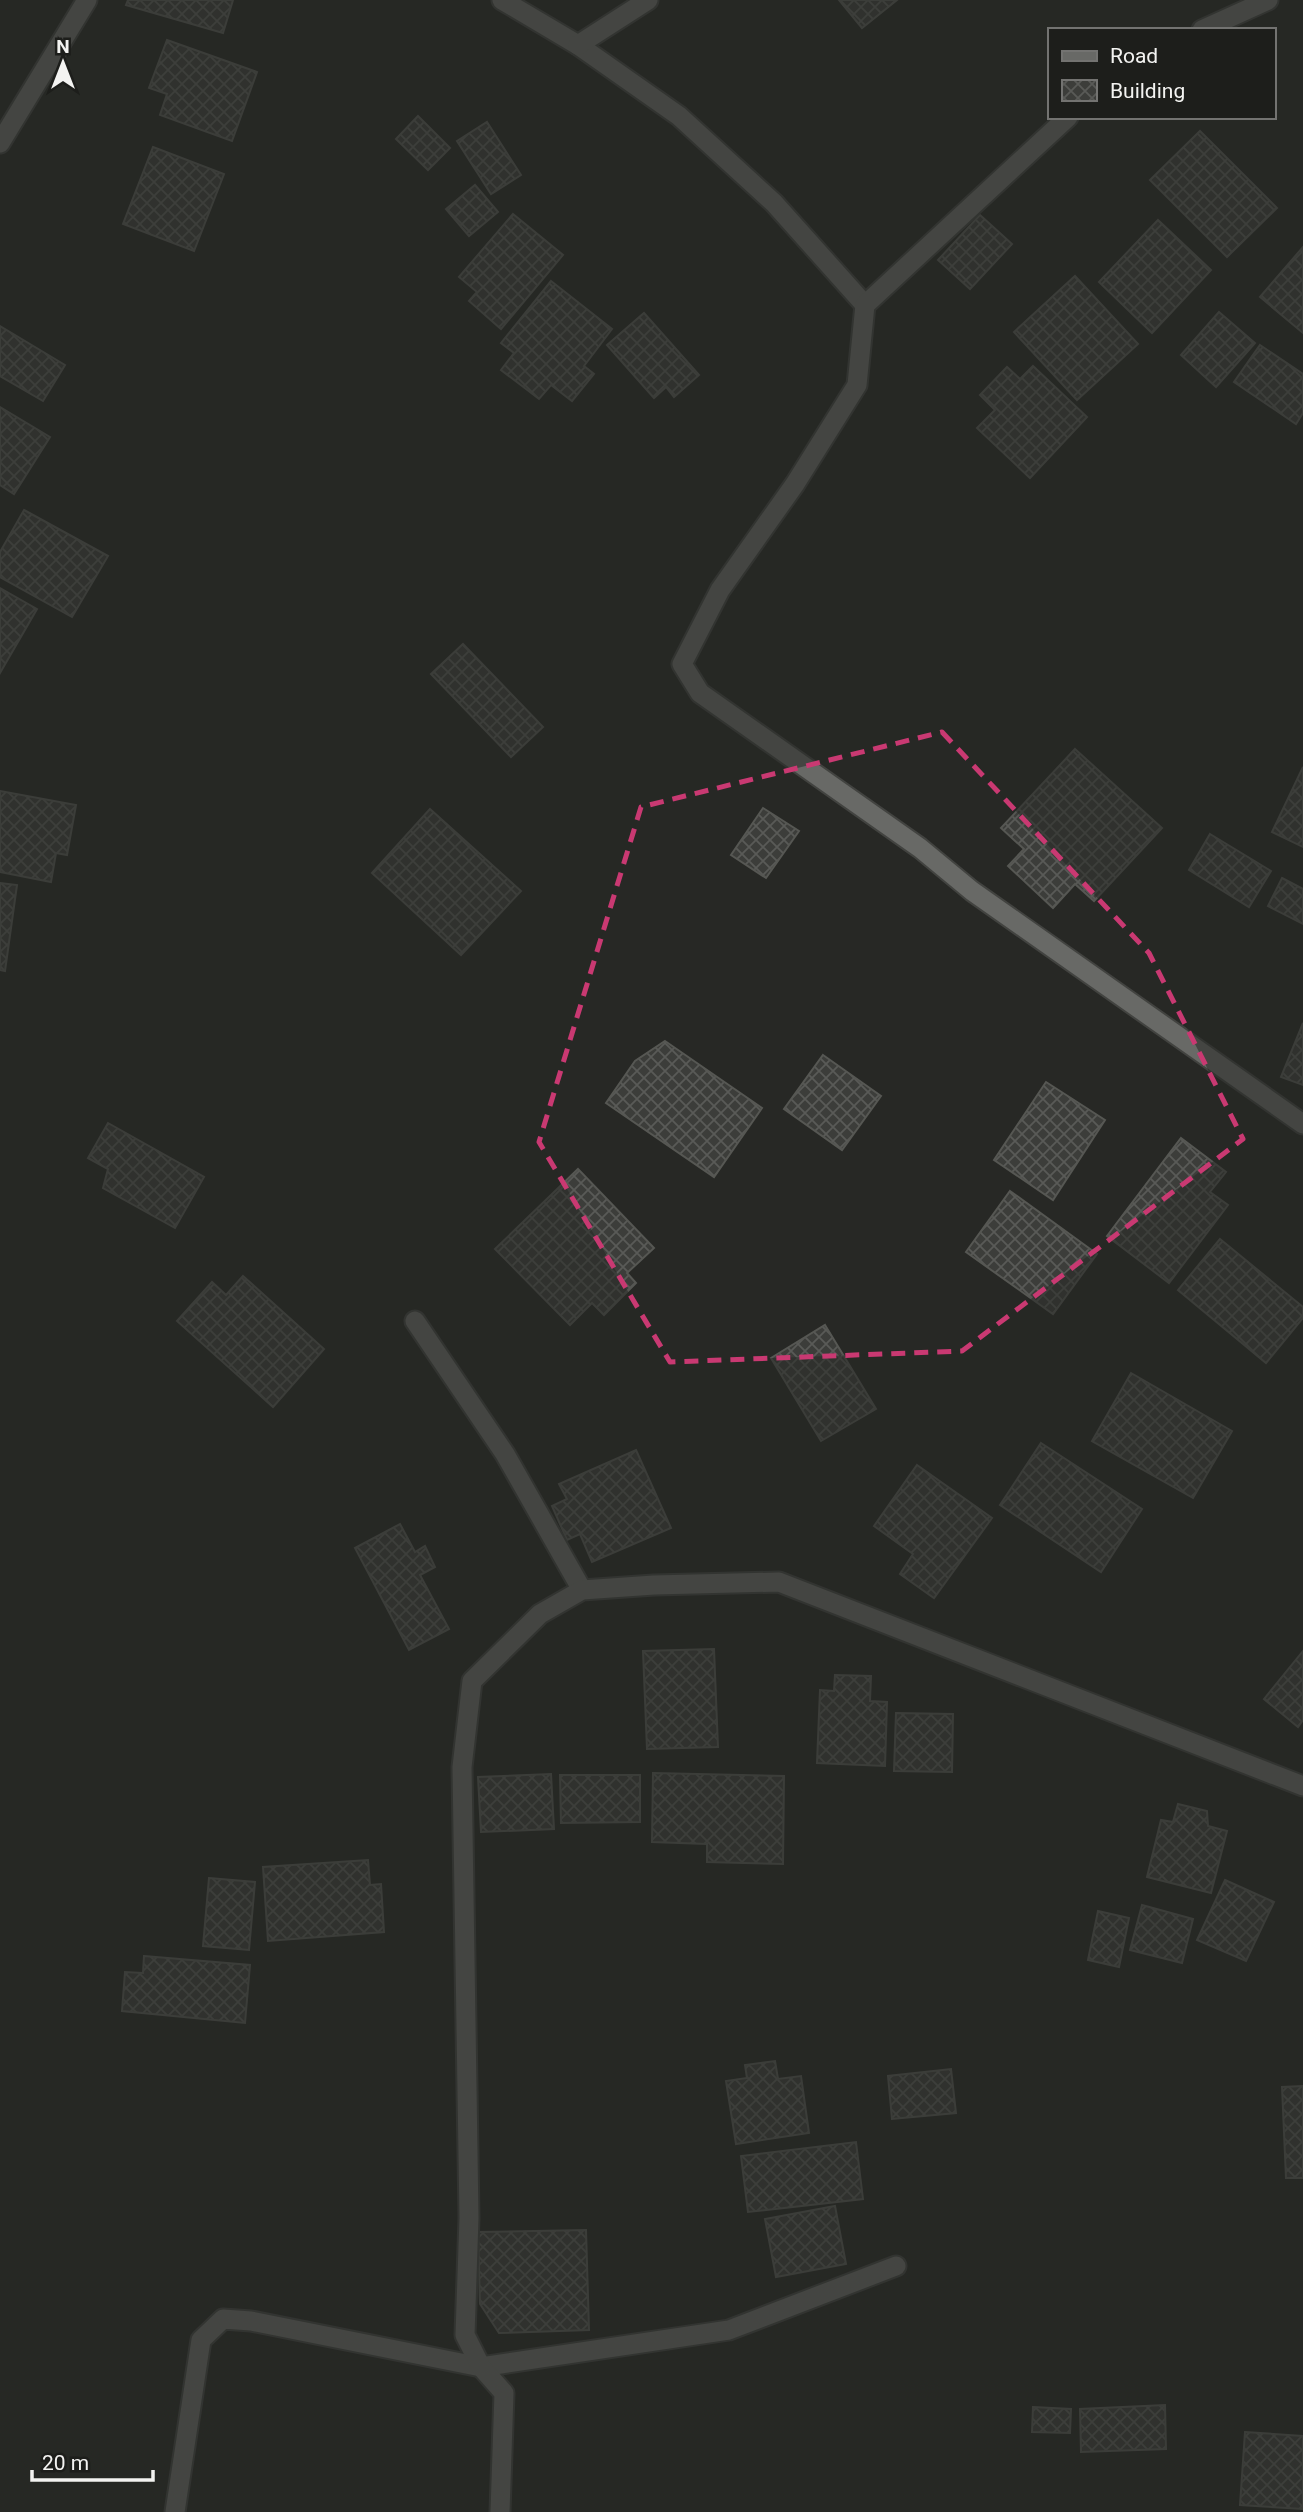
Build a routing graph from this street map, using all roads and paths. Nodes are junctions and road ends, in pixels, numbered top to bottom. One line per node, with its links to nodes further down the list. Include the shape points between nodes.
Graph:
1 (87, 0): 8 (street)
2 (502, 0): 6 (street)
3 (648, 0): 6 (street)
4 (1268, 0): 5 (street)
5 (1206, 28)
6 (578, 45): 9 (street, via 679,116 774,203)
7 (1066, 119): 9 (street)
8 (0, 143)
9 (864, 305): 10 (street, via 857,384 795,484 720,590 682,664 700,693)
10 (1303, 1124)
11 (415, 1321): 12 (street, via 505,1454)
12 (582, 1590): 13 (street, via 779,1582); 15 (street, via 540,1614 472,1681 462,1767 469,2218 466,2335)
13 (1303, 1786)
14 (896, 2266): 15 (street, via 729,2330)
15 (481, 2367): 16 (street, via 223,2319 201,2340); 17 (street, via 504,2393)
16 (175, 2512)
17 (500, 2512)

